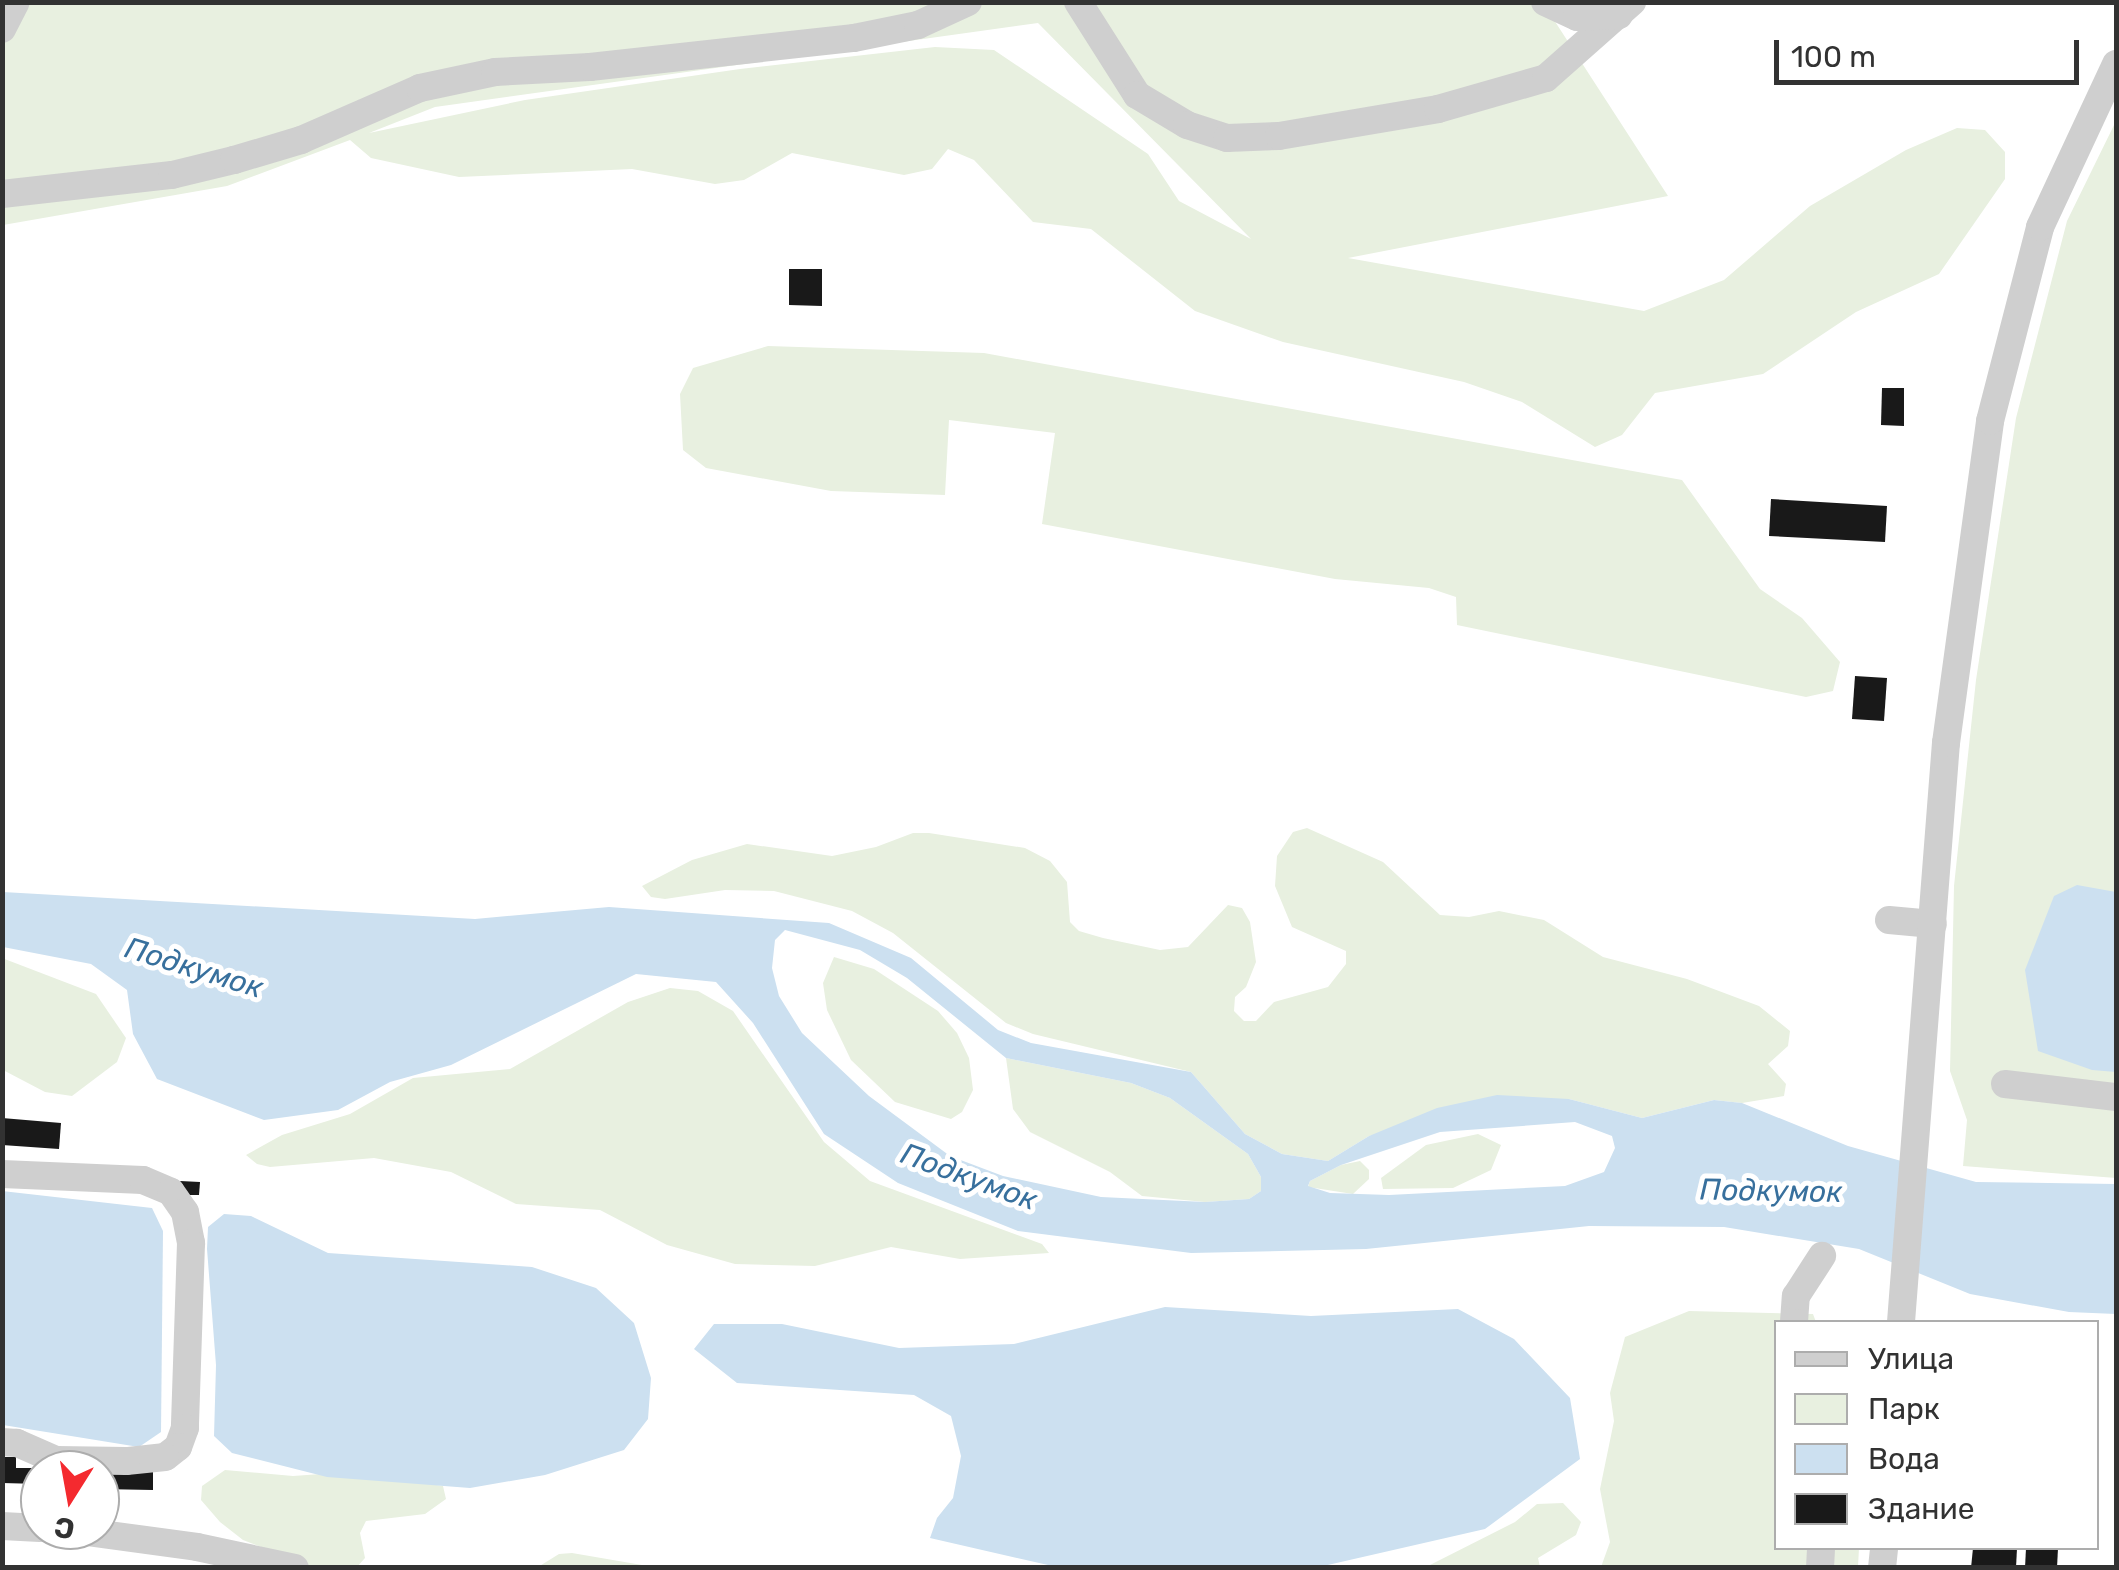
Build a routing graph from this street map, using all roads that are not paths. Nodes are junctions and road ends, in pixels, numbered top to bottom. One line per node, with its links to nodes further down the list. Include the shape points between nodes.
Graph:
1 (16, 2): 6 (street)
2 (968, 2): 8 (street, via 918,25 854,38 495,72 420,88 301,140 234,160 172,175)
3 (1078, 2): 5 (street, via 1137,95 1187,125 1227,138 1279,136 1438,108 1546,78)
4 (1545, 2): 5 (street, via 1577,17)
5 (1626, 9)
6 (2, 29)
7 (2116, 64): 10 (street, via 2040,226 1990,421 1946,742)
8 (2, 194)
9 (1889, 920): 10 (street)
10 (1933, 924): 16 (street)
11 (2005, 1084): 12 (street)
12 (2116, 1097)
13 (2, 1174): 17 (street, via 143,1180 171,1192 185,1212 191,1243 185,1428 178,1447 165,1456 126,1461 56,1460)
14 (1822, 1256): 15 (street, via 1796,1296)
15 (1794, 1320)
16 (1901, 1320)
17 (2, 1442)
18 (120, 1536): 19 (street)
19 (294, 1568)

